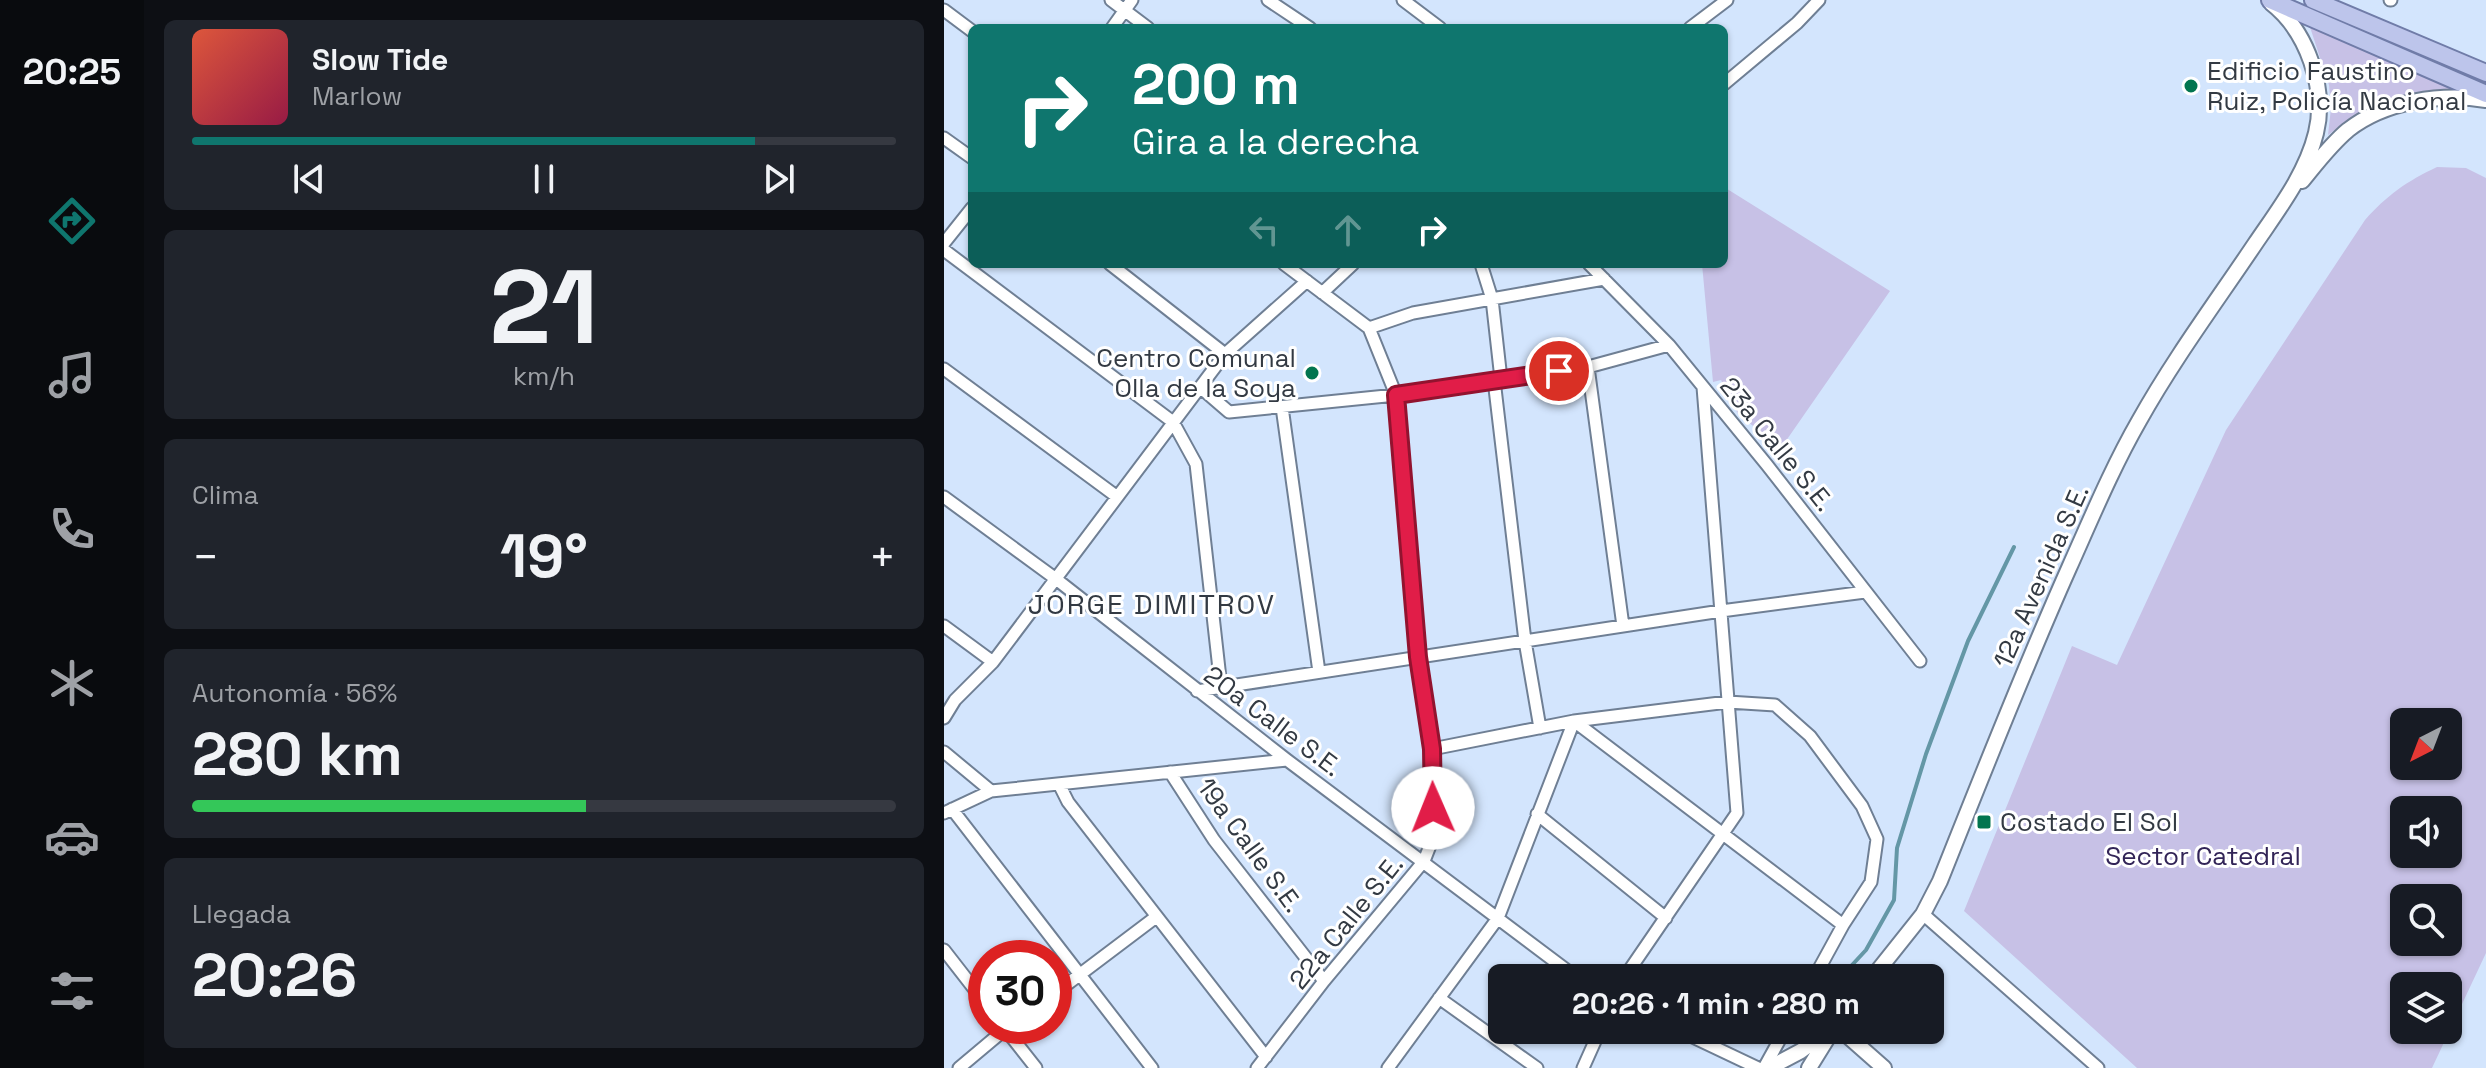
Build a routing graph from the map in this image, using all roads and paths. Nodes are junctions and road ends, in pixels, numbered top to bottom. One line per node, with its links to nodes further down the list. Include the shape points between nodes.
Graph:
1 (1111, 0): 8 (street)
2 (1268, 0): 12 (street)
3 (1403, 0): 13 (street)
4 (1727, 0): 14 (street)
5 (1819, 0): 17 (street)
6 (2269, 0): 18 (main road); 22 (street, 12a Avenida S.E., via 2297,31 2317,88 2311,149)
7 (2313, 0): 16 (main road)
8 (1128, 5): 10 (street); 11 (street)
9 (944, 10): 15 (street)
10 (1115, 24)
11 (1145, 24)
12 (1304, 24)
13 (1435, 24)
14 (1695, 24)
15 (968, 28)
16 (2486, 73)
17 (1728, 81)
18 (2486, 94)
19 (2486, 100): 22 (street, 12a Avenida S.E., via 2426,100 2373,115 2343,135)
20 (944, 138): 21 (street)
21 (968, 155)
22 (2280, 206): 74 (street, 12a Avenida S.E., via 2154,396 2112,474)
23 (968, 213): 24 (street)
24 (944, 243)
25 (944, 250): 45 (street)
26 (1115, 268): 37 (street)
27 (1289, 268): 32 (street)
28 (1349, 268): 33 (street)
29 (1482, 268): 34 (street)
30 (1593, 268): 31 (street, 23a Calle S.E.)
31 (1604, 279): 34 (street); 36 (street, 23a Calle S.E.)
32 (1307, 281): 33 (street); 37 (street)
33 (1322, 293): 35 (street)
34 (1492, 299): 35 (street, via 1413,313); 40 (street)
35 (1369, 328): 43 (street, 22a Calle S.E.)
36 (1669, 345): 38 (street); 42 (street, 23a Calle S.E.)
37 (1225, 354): 41 (street)
38 (1588, 367): 40 (street); 52 (street)
39 (944, 369): 46 (street)
40 (1498, 380): 43 (street); 53 (street)
41 (1200, 387): 44 (street, via 1229,412); 45 (street)
42 (1703, 387): 49 (street, 23a Calle S.E.); 50 (street)
43 (1396, 395): 44 (street); 54 (street, 22a Calle S.E.)
44 (1282, 407): 57 (street)
45 (1173, 422): 46 (street); 58 (street, via 1196,464)
46 (1116, 496): 48 (street)
47 (944, 497): 48 (street, 20a Calle S.E.)
48 (1056, 579): 56 (street); 59 (street, 20a Calle S.E.)
49 (1865, 592): 50 (street); 55 (street, 23a Calle S.E.)
50 (1721, 611): 52 (street); 60 (street)
51 (944, 626): 56 (street)
52 (1623, 626): 53 (street)
53 (1525, 641): 54 (street); 63 (street)
54 (1418, 657): 57 (street); 64 (street, 22a Calle S.E.)
55 (1920, 661)
56 (993, 662): 61 (street)
57 (1319, 672): 58 (street)
58 (1221, 687): 59 (street)
59 (1197, 691): 66 (street, 20a Calle S.E.)
60 (1728, 702): 62 (street); 72 (street, via 1737,813); 78 (street, via 1775,705 1810,736 1862,806 1877,839 1871,882)
61 (944, 718)
62 (1574, 721): 63 (street); 71 (street); 72 (street)
63 (1540, 728): 64 (street)
64 (1432, 749): 73 (street, 22a Calle S.E., via 1433,838)
65 (944, 752): 69 (street)
66 (1287, 760): 67 (street); 73 (street, 20a Calle S.E.)
67 (1170, 772): 68 (street); 86 (street, 19a Calle S.E., via 1214,840)
68 (1059, 784): 69 (street); 75 (street)
69 (991, 791): 70 (street)
70 (948, 811): 84 (street)
71 (1537, 814): 76 (street); 77 (street)
72 (1723, 835): 77 (street); 78 (street)
73 (1424, 861): 76 (street, 20a Calle S.E.); 86 (street, 22a Calle S.E.)
74 (1923, 914): 83 (street, 12a Avenida S.E.); 109 (street)
75 (1156, 917): 84 (street); 97 (street)
76 (1498, 918): 80 (street, 20a Calle S.E.); 88 (street)
77 (1666, 918): 81 (street)
78 (1843, 925): 82 (street)
79 (944, 950): 85 (street)
80 (1559, 964)
81 (1634, 964)
82 (1822, 964)
83 (1883, 964)
84 (1080, 976): 87 (street); 100 (street)
85 (968, 981)
86 (1324, 981): 97 (street, 22a Calle S.E.)
87 (1072, 982)
88 (1439, 998): 102 (street); 103 (street)
89 (987, 1044): 98 (street)
90 (1018, 1044): 99 (street)
91 (1594, 1044): 104 (street)
92 (1707, 1044): 105 (street)
93 (1778, 1044): 106 (street)
94 (1811, 1044): 106 (street)
95 (1822, 1044): 107 (street)
96 (1857, 1044): 108 (street)
97 (1266, 1057): 101 (street, 22a Calle S.E.)
98 (959, 1068)
99 (1036, 1068)
100 (1152, 1068)
101 (1257, 1068)
102 (1388, 1068)
103 (1537, 1068)
104 (1583, 1068)
105 (1758, 1068)
106 (1766, 1068)
107 (1809, 1068)
108 (1884, 1068)
109 (2098, 1068)

